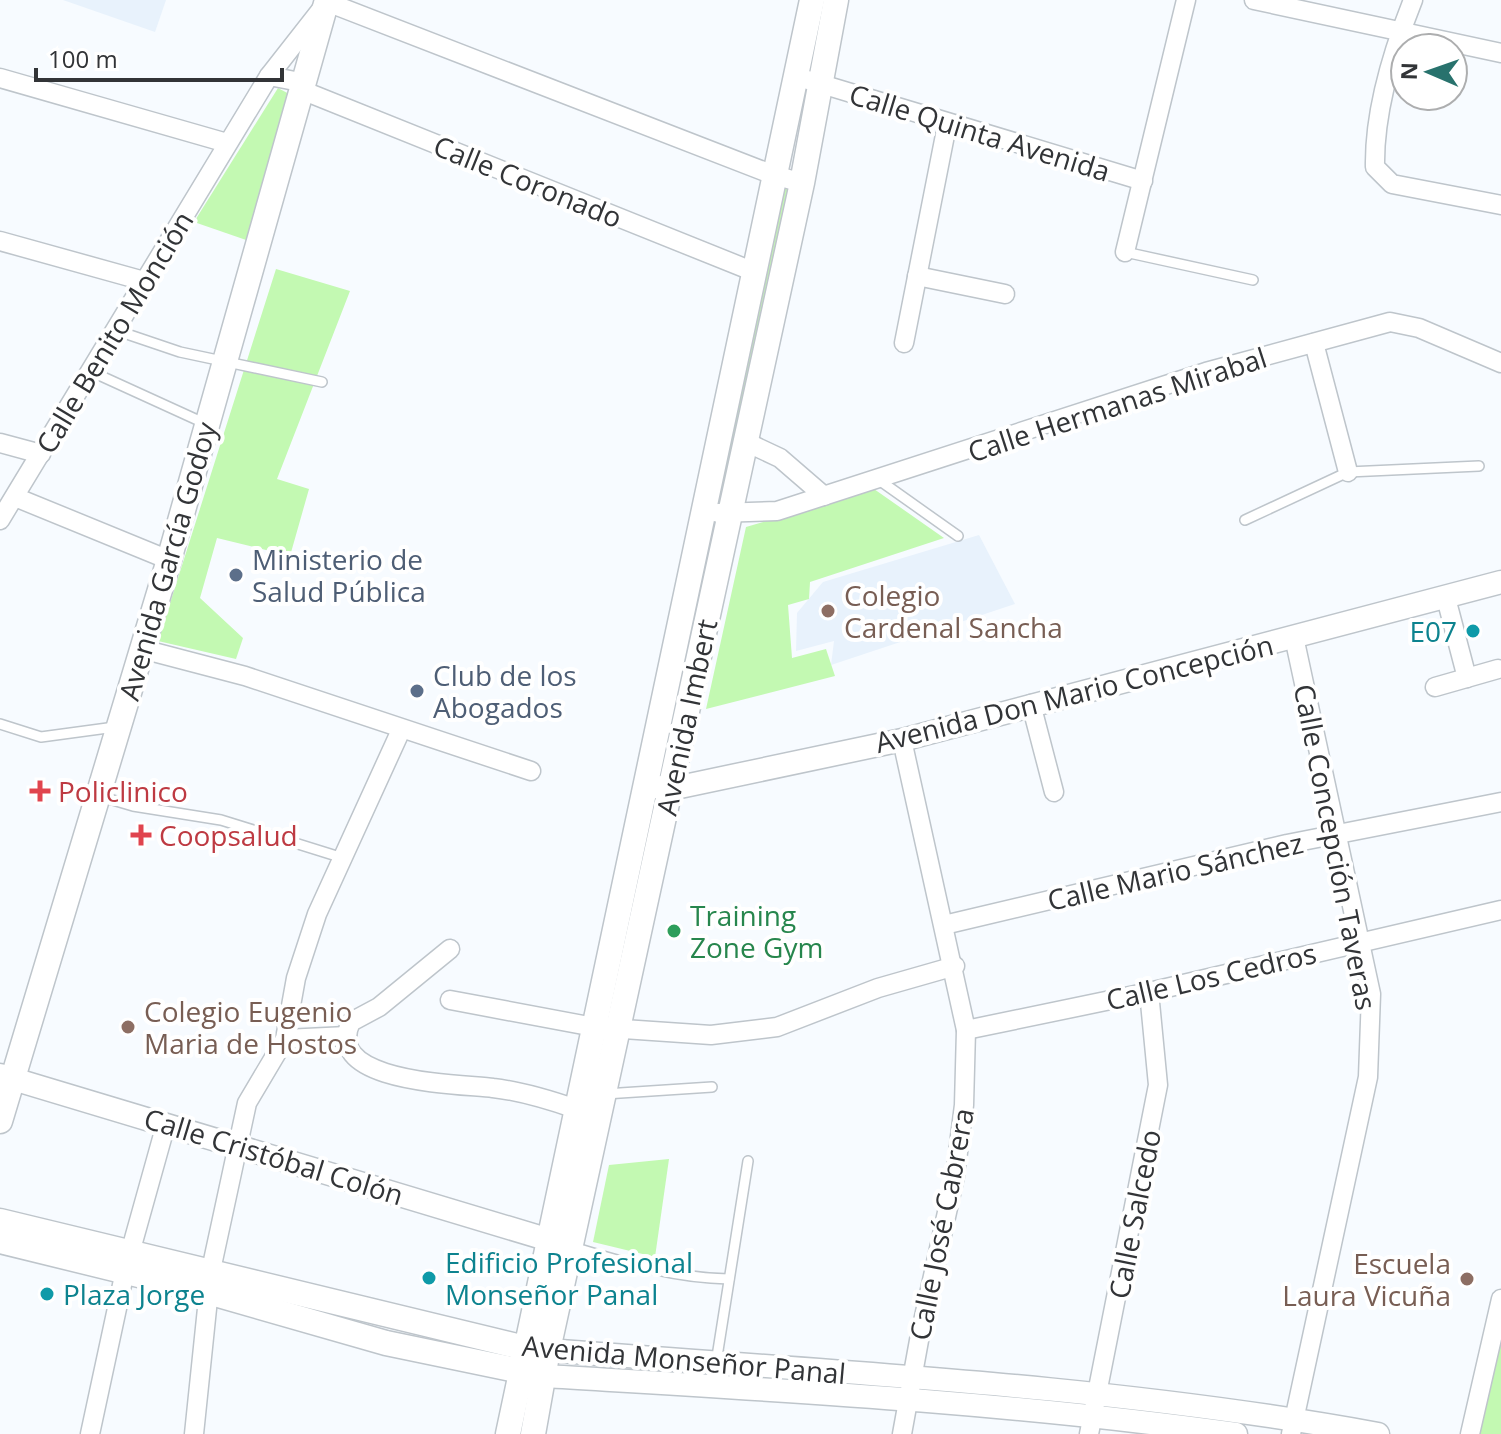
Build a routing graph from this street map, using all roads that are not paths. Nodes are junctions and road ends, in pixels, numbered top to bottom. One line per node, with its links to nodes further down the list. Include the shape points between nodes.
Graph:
1 (812, 0): 11 (main road, Avenida Imbert)
2 (836, 0): 11 (main road, Avenida Imbert)
3 (1186, 0): 16 (street)
4 (1254, 0): 7 (street)
5 (1413, 0): 7 (street)
6 (327, 1): 9 (street, Calle Benito Monción); 12 (main road, Avenida García Godoy); 15 (street)
7 (1400, 31): 8 (street); 18 (street, via 1374,145 1375,167 1392,184)
8 (1501, 53)
9 (269, 76): 12 (street, Calle Coronado, via 295,81); 14 (street, Calle Benito Monción)
10 (0, 78): 14 (street)
11 (807, 80): 13 (street, Calle Quinta Avenida); 15 (main road, Avenida Imbert); 17 (main road, Avenida Imbert)
12 (304, 91): 21 (street, Calle Coronado); 29 (main road, Avenida García Godoy)
13 (947, 125): 16 (street, Calle Quinta Avenida); 22 (street)
14 (227, 143): 24 (street, Calle Benito Monción)
15 (775, 175): 17 (street); 21 (main road, Avenida Imbert)
16 (1143, 181): 20 (street)
17 (802, 183): 34 (main road, Avenida Imbert)
18 (1501, 205)
19 (0, 241): 24 (street)
20 (1125, 252): 23 (lane)
21 (752, 271): 42 (main road, Avenida Imbert)
22 (917, 276): 25 (street); 27 (street)
23 (1253, 280)
24 (144, 281): 26 (street, Calle Benito Monción)
25 (1005, 294)
26 (115, 330): 29 (lane, via 180,352); 31 (street, Calle Benito Monción)
27 (904, 343)
28 (1314, 343): 30 (street, Calle Hermanas Mirabal, via 1390,322 1419,328); 38 (street); 39 (street, Calle Hermanas Mirabal, via 1206,372)
29 (226, 360): 32 (lane); 33 (main road, Avenida García Godoy)
30 (1501, 363)
31 (90, 371): 33 (lane); 36 (street, Calle Benito Monción)
32 (322, 382)
33 (207, 424): 47 (main road, Avenida García Godoy)
34 (746, 442): 40 (street, via 780,458); 43 (main road, Avenida Imbert)
35 (0, 443): 36 (street)
36 (41, 454): 41 (street, Calle Benito Monción)
37 (1479, 466): 38 (lane)
38 (1348, 472): 45 (lane)
39 (877, 479): 40 (street, Calle Hermanas Mirabal); 46 (lane)
40 (824, 496): 43 (street, Calle Hermanas Mirabal, via 777,511)
41 (15, 497): 44 (street, Calle Benito Monción); 47 (street)
42 (703, 511): 43 (street, Calle Hermanas Mirabal); 61 (main road, Avenida Imbert)
43 (730, 514): 62 (main road, Avenida Imbert)
44 (0, 520)
45 (1245, 520)
46 (958, 536)
47 (169, 560): 51 (main road, Avenida García Godoy)
48 (1501, 582): 49 (street, Avenida Don Mario Concepción)
49 (1446, 598): 50 (street, Avenida Don Mario Concepción); 53 (street)
50 (1294, 637): 55 (street, Avenida Don Mario Concepción); 66 (street, Calle Concepción Taveras)
51 (142, 649): 57 (main road, Avenida García Godoy); 58 (street, via 245,676)
52 (1498, 669): 53 (street)
53 (1467, 678): 54 (street)
54 (1435, 687)
55 (1031, 704): 59 (street, Avenida Don Mario Concepción); 63 (street)
56 (0, 724): 57 (lane, via 41,737)
57 (119, 727): 64 (main road, Avenida García Godoy)
58 (401, 730): 60 (street); 67 (street)
59 (902, 740): 62 (street, Avenida Don Mario Concepción); 69 (street, Calle José Cabrera)
60 (531, 771)
61 (645, 786): 62 (street, Avenida Don Mario Concepción); 75 (main road, Avenida Imbert)
62 (671, 789): 75 (main road, Avenida Imbert)
63 (1054, 792)
64 (98, 796): 67 (lane, via 221,820); 79 (main road, Avenida García Godoy)
65 (1501, 802): 66 (street, Calle Mario Sánchez)
66 (1337, 834): 69 (street, Calle Mario Sánchez); 70 (street, Calle Concepción Taveras)
67 (343, 858): 78 (street, via 296,978)
68 (1501, 910): 70 (street, Calle Los Cedros)
69 (944, 925): 72 (street, Calle José Cabrera)
70 (1359, 941): 73 (street, Calle Los Cedros); 99 (street, Calle Concepción Taveras, via 1371,994 1368,1077)
71 (450, 949): 77 (street, via 379,1007 356,1017)
72 (955, 966): 75 (street, via 878,988 777,1027 711,1035); 76 (street, Calle José Cabrera)
73 (1149, 992): 76 (street, Calle Los Cedros); 98 (street, Calle Salcedo, via 1158,1085)
74 (450, 1000): 75 (street)
75 (606, 1028): 81 (main road, Avenida Imbert); 82 (main road, Avenida Imbert)
76 (966, 1030): 97 (street, Calle José Cabrera, via 955,1176)
77 (347, 1036): 78 (street); 82 (street, via 361,1059 395,1078 491,1087)
78 (285, 1039): 85 (street, via 247,1103)
79 (6, 1077): 83 (main road, Avenida García Godoy); 84 (street, Calle Cristóbal Colón)
80 (712, 1087): 81 (lane)
81 (605, 1094): 90 (main road, Avenida Imbert)
82 (576, 1109): 88 (main road, Avenida Imbert)
83 (0, 1121)
84 (166, 1124): 85 (street, Calle Cristóbal Colón); 91 (street)
85 (236, 1145): 88 (street, Calle Cristóbal Colón); 93 (street)
86 (748, 1161): 92 (lane)
87 (0, 1221): 91 (main road, Avenida Monseñor Panal)
88 (547, 1239): 90 (street, Calle Cristóbal Colón); 95 (main road, Avenida Imbert)
89 (0, 1241): 91 (main road, Avenida Monseñor Panal)
90 (571, 1247): 92 (lane, via 651,1271); 95 (main road, Avenida Imbert)
91 (128, 1261): 93 (main road, Avenida Monseñor Panal); 100 (street)
92 (729, 1279): 96 (lane)
93 (210, 1281): 95 (main road, Avenida Monseñor Panal); 101 (street)
94 (1501, 1299): 107 (street)
95 (535, 1361): 96 (street, Avenida Monseñor Panal); 97 (street, Avenida Monseñor Panal); 102 (main road, Avenida Imbert); 103 (main road, Avenida Imbert)
96 (716, 1363): 97 (street, Avenida Monseñor Panal)
97 (911, 1388): 98 (street, Avenida Monseñor Panal); 104 (street, Calle José Cabrera)
98 (1094, 1414): 99 (street, Avenida Monseñor Panal); 105 (street, Avenida Monseñor Panal)
99 (1292, 1426): 106 (street, Avenida Monseñor Panal)
100 (90, 1434)
101 (194, 1434)
102 (508, 1434)
103 (533, 1434)
104 (902, 1434)
105 (1236, 1434)
106 (1378, 1434)
107 (1470, 1434)

